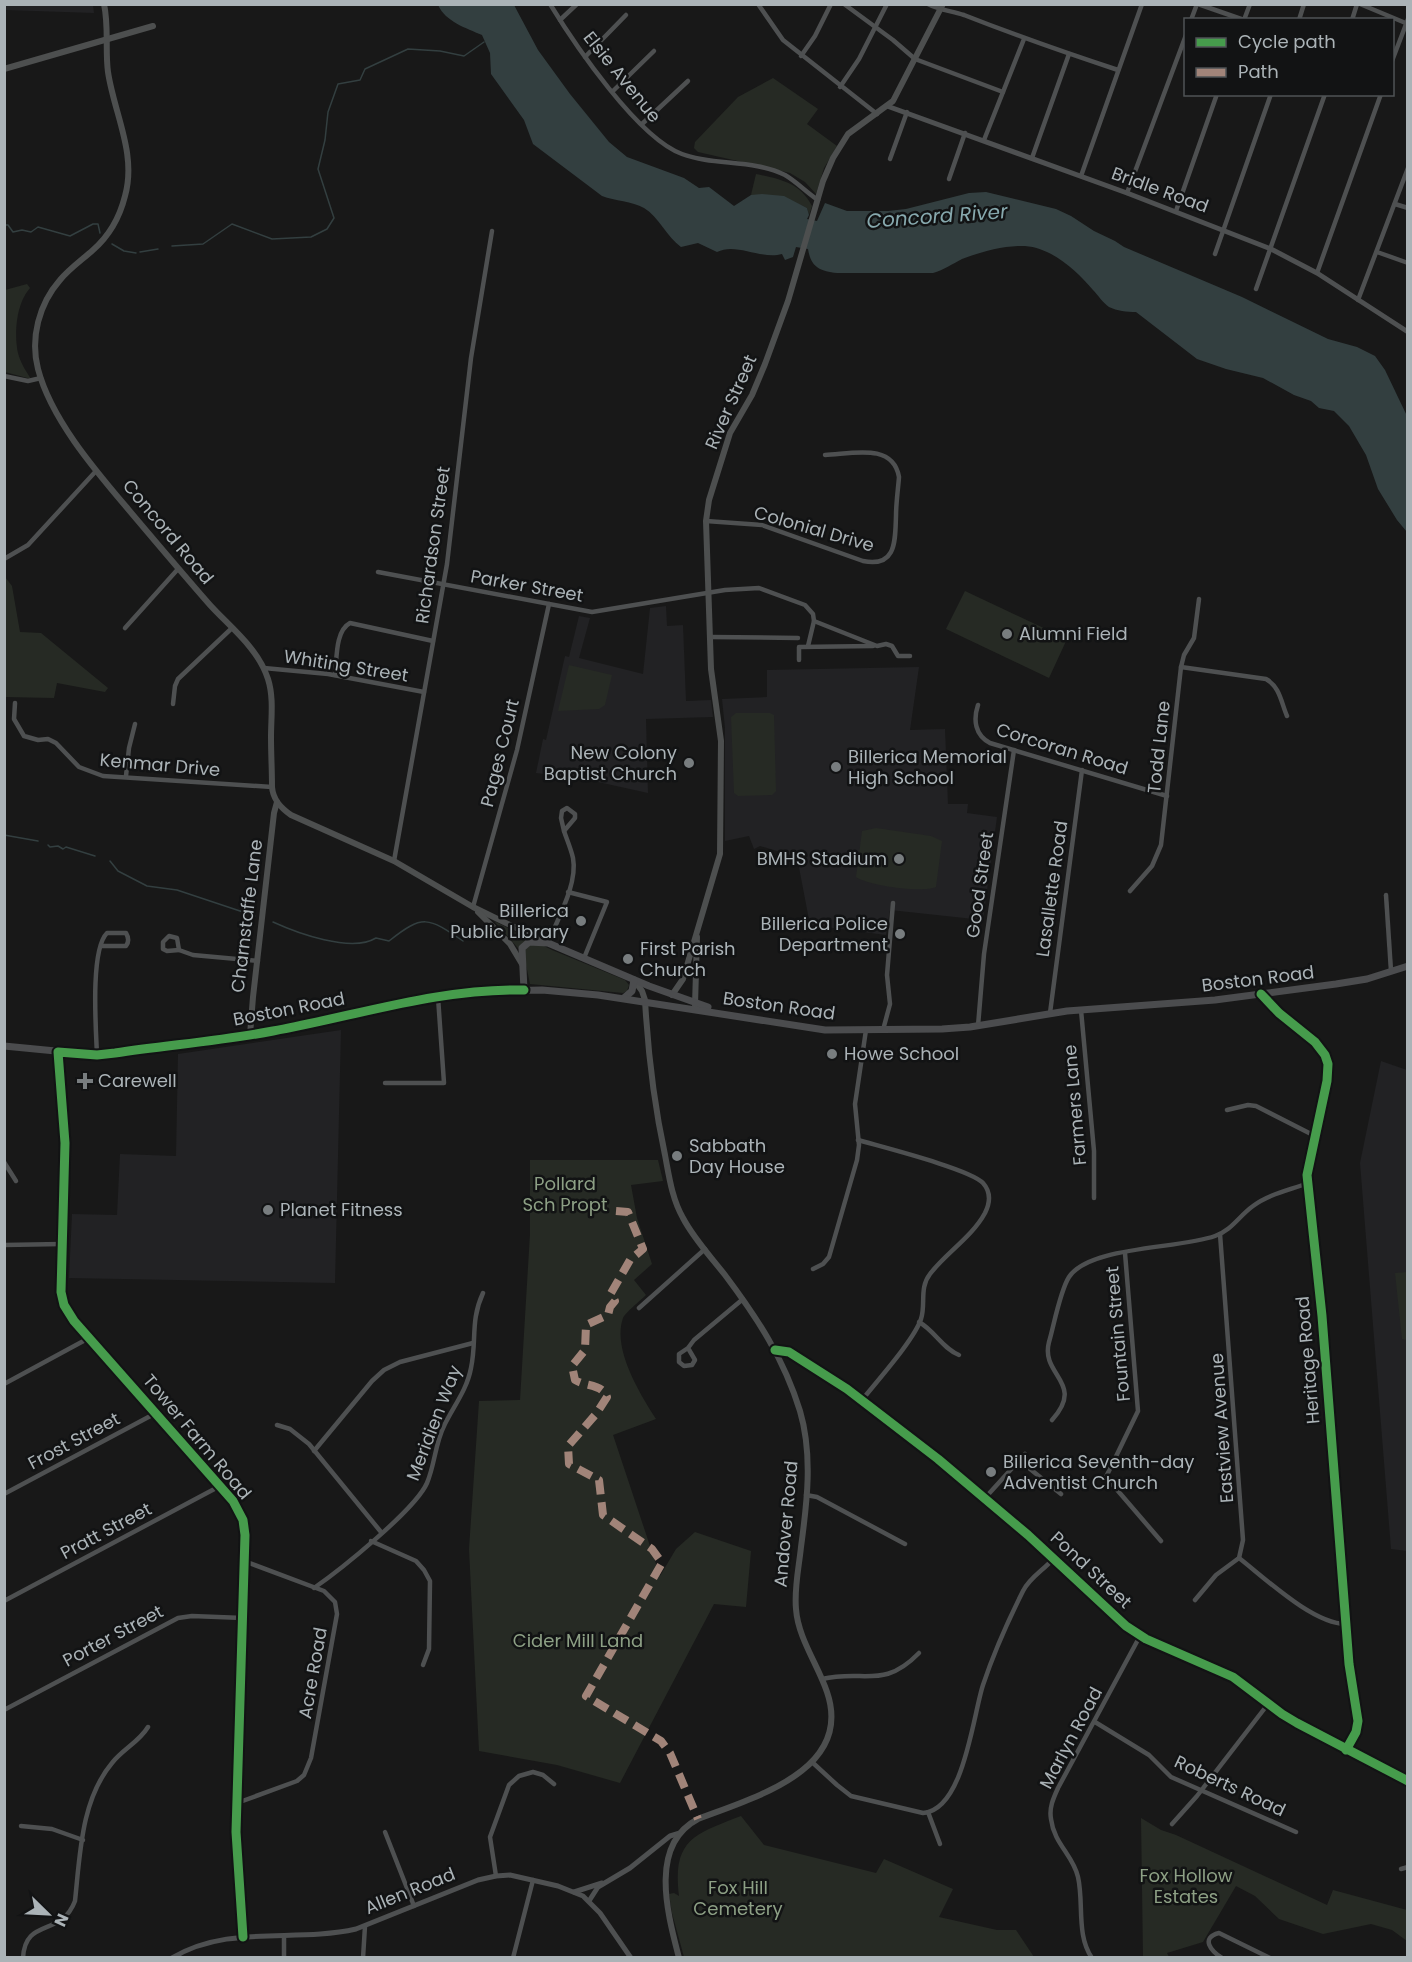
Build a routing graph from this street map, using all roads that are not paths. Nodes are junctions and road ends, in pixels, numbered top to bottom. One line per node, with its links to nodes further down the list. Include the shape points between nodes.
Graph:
1 (104, 4): 21 (main road, Concord Road)
2 (550, 4): 16 (street, Elsie Avenue)
3 (577, 4): 16 (street)
4 (758, 4): 25 (street, via 779,36)
5 (831, 4): 25 (street)
6 (844, 4): 19 (street)
7 (887, 4): 19 (street)
8 (928, 4): 12 (street)
9 (1142, 4): 30 (street)
10 (1197, 4): 14 (street)
11 (1359, 4): 15 (street); 17 (street)
12 (942, 7): 22 (street); 28 (main road, River Street)
13 (626, 15): 27 (street)
14 (1238, 18)
15 (1353, 18)
16 (560, 20): 27 (street, Elsie Avenue)
17 (1407, 22): 26 (street)
18 (153, 26): 21 (main road)
19 (875, 27): 28 (street); 32 (street, via 854,69)
20 (1184, 38): 50 (street)
21 (106, 39): 29 (main road); 66 (main road, Concord Road, via 111,89 127,148 126,195 110,231 59,280 44,305 36,337)
22 (1024, 39): 24 (street); 34 (street)
23 (654, 51): 33 (street)
24 (1069, 54): 30 (street); 45 (street)
25 (801, 56): 32 (street)
26 (1394, 56)
27 (585, 57): 33 (street, Elsie Avenue)
28 (915, 59): 34 (street); 39 (main road, River Street)
29 (4, 69)
30 (1118, 70): 48 (street)
31 (688, 81): 42 (street)
32 (840, 87): 41 (street)
33 (613, 91): 42 (street, Elsie Avenue)
34 (1003, 92): 44 (street)
35 (1216, 96): 54 (street)
36 (1270, 96): 55 (street)
37 (1324, 96): 57 (street)
38 (1380, 96): 61 (street)
39 (888, 106): 40 (street, Bridle Road); 41 (main road, River Street)
40 (907, 112): 43 (street, Bridle Road); 46 (street)
41 (878, 114): 51 (main road, River Street, via 840,144)
42 (642, 124): 51 (street, Elsie Avenue, via 660,142 683,154 774,171)
43 (965, 133): 44 (street, Bridle Road); 49 (street)
44 (984, 140): 45 (street, Bridle Road)
45 (1032, 158): 48 (street, Bridle Road)
46 (890, 159)
47 (1407, 168): 52 (street)
48 (1081, 176): 50 (street, Bridle Road)
49 (949, 179)
50 (1127, 193): 54 (street, Bridle Road)
51 (818, 200): 69 (main road, River Street, via 765,364 730,434)
52 (1395, 204): 53 (street); 58 (street)
53 (1407, 208)
54 (1176, 212): 55 (street, Bridle Road)
55 (1224, 229): 57 (street, Bridle Road); 59 (street)
56 (492, 231): 73 (street, Richardson Street, via 471,358)
57 (1271, 249): 61 (street, Bridle Road); 62 (street)
58 (1377, 252): 60 (street); 63 (street)
59 (1215, 254)
60 (1407, 263)
61 (1317, 273): 63 (street, Bridle Road)
62 (1256, 289)
63 (1358, 300): 64 (street, Bridle Road)
64 (1407, 332)
65 (4, 376): 66 (street, via 28,381)
66 (41, 378): 68 (main road, Concord Road, via 65,425)
67 (825, 455): 69 (street, Colonial Drive, via 877,452 888,457 897,469 896,542 884,559 863,561 762,525)
68 (96, 471): 70 (street, via 27,545); 71 (main road, Concord Road)
69 (706, 521): 74 (main road, River Street)
70 (4, 559)
71 (178, 569): 78 (street); 79 (main road, Concord Road)
72 (378, 572): 73 (street, Parker Street)
73 (443, 584): 76 (street, Parker Street); 83 (street, Richardson Street)
74 (708, 594): 76 (street, Parker Street, via 592,612); 77 (street, Parker Street, via 759,588 804,605); 81 (main road, River Street)
75 (1199, 599): 89 (street, Todd Lane, via 1194,638)
76 (549, 604): 110 (street, Pages Court, via 517,750)
77 (814, 621): 80 (street); 84 (street)
78 (125, 628)
79 (232, 628): 90 (main road, Concord Road); 94 (street, via 178,679)
80 (845, 633): 85 (street); 86 (street)
81 (710, 638): 82 (street); 111 (main road, River Street, via 721,741 720,854)
82 (798, 638)
83 (433, 640): 91 (street, via 354,622 347,624 340,636); 92 (street, Richardson Street)
84 (808, 645): 85 (street); 88 (street, via 799,647)
85 (842, 646): 86 (street)
86 (877, 646): 87 (street, via 886,644 898,656)
87 (910, 656)
88 (799, 660)
89 (1181, 667): 96 (street, via 1266,679 1277,688); 102 (street, Todd Lane)
90 (264, 668): 91 (street, Whiting Street); 101 (main road, Concord Road, via 272,696)
91 (335, 675): 92 (street, Whiting Street)
92 (424, 692): 105 (street, Richardson Street)
93 (15, 703): 100 (street, Kenmar Drive, via 14,719 24,736 56,743 79,768 103,776)
94 (173, 704)
95 (978, 705): 98 (street, Corcoran Road, via 975,725 982,738)
96 (1287, 716)
97 (135, 724): 100 (street)
98 (1014, 750): 99 (street, Corcoran Road); 130 (street, Good Street, via 984,954)
99 (1082, 770): 102 (street, Corcoran Road); 129 (street, Lasallette Road)
100 (126, 776): 101 (street, Kenmar Drive)
101 (272, 787): 103 (main road, Concord Road)
102 (1167, 796): 106 (street, Todd Lane, via 1159,854)
103 (277, 802): 105 (main road, via 291,815); 116 (main road, Charnstaffe Lane)
104 (564, 831): 104 (street, via 562,811 567,808 575,818); 107 (street, via 573,859)
105 (394, 861): 110 (main road)
106 (1130, 891)
107 (568, 892): 112 (street); 115 (street, via 608,903)
108 (1386, 895): 119 (street)
109 (893, 903): 132 (street, via 887,975 890,1004)
110 (473, 907): 112 (main road); 117 (main road, via 510,944)
111 (697, 928): 123 (main road, River Street, via 683,979); 127 (main road, River Street)
112 (548, 943): 115 (main road); 117 (main road, via 526,943)
113 (101, 946): 113 (street, via 126,946 128,937 126,933 107,933); 136 (street, via 96,979)
114 (179, 950): 116 (street, via 193,955)
115 (584, 958): 120 (main road)
116 (258, 961): 133 (main road, Charnstaffe Lane)
117 (522, 964): 121 (main road)
118 (1407, 966): 119 (main road, Boston Road)
119 (1391, 971): 122 (main road, Boston Road, via 1336,984)
120 (634, 980): 123 (main road); 125 (main road, via 632,991); 126 (main road)
121 (524, 990): 124 (main road, Boston Road); 125 (main road, Boston Road)
122 (1261, 994): 128 (main road, Boston Road); 139 (street, Heritage Road, via 1326,1055 1327,1081)
123 (672, 995): 127 (main road)
124 (438, 997): 133 (main road, Boston Road); 137 (street, via 444,1083)
125 (624, 998): 126 (main road, Boston Road)
126 (645, 1000): 127 (main road, Boston Road); 148 (main road, Andover Road, via 648,1058 671,1186 682,1217)
127 (694, 1006): 131 (main road, Boston Road, via 825,1030)
128 (1081, 1010): 129 (main road, Boston Road); 144 (street, Farmers Lane, via 1094,1151)
129 (1050, 1012): 130 (main road, Boston Road)
130 (978, 1026): 132 (main road, Boston Road)
131 (866, 1030): 132 (main road, Boston Road); 140 (street, via 855,1104)
132 (883, 1030)
133 (250, 1035): 136 (main road, Boston Road)
134 (4, 1046): 135 (main road, Boston Road)
135 (58, 1052): 136 (main road, Boston Road); 146 (street, Tower Farm Road, via 65,1143)
136 (97, 1055)
137 (385, 1083)
138 (1227, 1110): 139 (street, via 1256,1106)
139 (1315, 1136): 143 (street, Heritage Road)
140 (858, 1140): 150 (street, via 857,1160 829,1257); 154 (street, via 967,1173 988,1189 989,1204 981,1220 927,1279)
141 (4, 1162): 142 (street)
142 (16, 1181)
143 (1308, 1184): 145 (street, via 1262,1201); 184 (street, Heritage Road)
144 (1094, 1198)
145 (1220, 1234): 149 (street); 178 (street, Eastview Avenue, via 1244,1540)
146 (62, 1244): 147 (street); 155 (street, Tower Farm Road, via 64,1305)
147 (4, 1245)
148 (705, 1249): 152 (main road, Andover Road); 153 (street)
149 (1125, 1253): 163 (street, via 1081,1264 1068,1278 1048,1346 1048,1356 1065,1394); 175 (street, Fountain Street, via 1138,1411 1106,1477)
150 (813, 1269)
151 (483, 1293): 156 (street, Meridien Way, via 477,1307)
152 (743, 1299): 157 (street); 158 (main road, Andover Road)
153 (639, 1308)
154 (919, 1322): 159 (street, via 948,1350); 161 (street)
155 (89, 1338): 160 (street); 162 (street, Tower Farm Road)
156 (473, 1343): 165 (street, via 421,1355 384,1370); 173 (street, Meridien Way, via 468,1379 441,1431 427,1482 414,1501)
157 (688, 1348)
158 (775, 1350): 161 (street, Pond Street, via 789,1352); 171 (main road, Andover Road, via 796,1400 806,1438)
159 (959, 1354)
160 (4, 1384)
161 (862, 1400): 172 (street, Pond Street)
162 (156, 1413): 168 (street, Tower Farm Road); 169 (street, Frost Street)
163 (1052, 1420)
164 (278, 1425): 165 (street, via 297,1433)
165 (314, 1451): 173 (street)
166 (1024, 1454): 167 (street)
167 (1019, 1460): 170 (street); 172 (street)
168 (220, 1486): 179 (street, Tower Farm Road, via 238,1507 243,1520); 182 (street, Pratt Street)
169 (4, 1494)
170 (1061, 1494)
171 (806, 1495): 176 (street, via 819,1498); 188 (main road, Andover Road, via 795,1607 801,1632)
172 (985, 1498): 177 (street, Pond Street)
173 (381, 1532): 174 (street, Meridien Way)
174 (371, 1541): 180 (street, Meridien Way); 187 (street, via 416,1562 430,1581 429,1649)
175 (1161, 1541)
176 (905, 1544)
177 (1054, 1558): 185 (street, Pond Street); 199 (street, via 1023,1590 984,1683 973,1730 952,1788 942,1804)
178 (1239, 1558): 181 (street, via 1216,1575); 184 (street, via 1297,1603 1330,1622)
179 (244, 1561): 180 (street, Acre Road); 183 (street, Tower Farm Road)
180 (314, 1588): 198 (street, Acre Road, via 333,1598 337,1614 307,1771 297,1781)
181 (1195, 1600)
182 (4, 1601)
183 (243, 1618): 190 (street, Porter Street, via 178,1618); 198 (street, Tower Farm Road)
184 (1346, 1624): 193 (street, Heritage Road, via 1358,1721)
185 (1140, 1636): 189 (street, Pond Street, via 1233,1677); 191 (street, Marlyn Road)
186 (919, 1653): 188 (street, via 905,1667 889,1674)
187 (423, 1665)
188 (822, 1679): 194 (main road, Andover Road, via 831,1720 824,1744)
189 (1269, 1704): 193 (street, Pond Street); 197 (street)
190 (4, 1710)
191 (1095, 1722): 197 (street, Roberts Road, via 1145,1752 1171,1777); 225 (street, Marlyn Road, via 1058,1788 1050,1813 1055,1839 1077,1874 1084,1942)
192 (148, 1727): 205 (street, via 103,1775 90,1803)
193 (1346, 1750): 195 (street, Pond Street)
194 (812, 1762): 199 (street, via 851,1796); 204 (main road, Andover Road, via 779,1786 698,1819)
195 (1407, 1781)
196 (554, 1784): 209 (street, via 531,1772 509,1785 490,1838)
197 (1201, 1791): 200 (street); 203 (street, Roberts Road)
198 (237, 1803): 217 (street, Tower Farm Road)
199 (928, 1812): 206 (street)
200 (1172, 1824)
201 (21, 1826): 205 (street, via 52,1829)
202 (385, 1832): 214 (street)
203 (1296, 1832)
204 (680, 1833): 211 (street); 224 (main road, via 670,1855 665,1883)
205 (83, 1840): 218 (street, via 72,1909 63,1920 31,1935 25,1943)
206 (940, 1844)
207 (1407, 1867): 208 (street)
208 (1401, 1869)
209 (496, 1876): 210 (street, Allen Road); 214 (street, Allen Road)
210 (534, 1880): 212 (street, Allen Road); 222 (street)
211 (604, 1883): 212 (street); 213 (street)
212 (574, 1892): 213 (street, Allen Road)
213 (589, 1901): 223 (street, Allen Road)
214 (414, 1906): 215 (street, Allen Road)
215 (365, 1926): 216 (street, Allen Road, via 335,1934); 221 (street)
216 (284, 1936): 217 (street, Allen Road); 220 (street)
217 (243, 1937): 219 (street, Allen Road, via 214,1940)
218 (23, 1958)
219 (171, 1958)
220 (284, 1958)
221 (363, 1958)
222 (513, 1958)
223 (631, 1958)
224 (679, 1958)
225 (1092, 1958)
226 (1222, 1958): 227 (street, via 1209,1946 1209,1940 1219,1933)
227 (1270, 1958)

